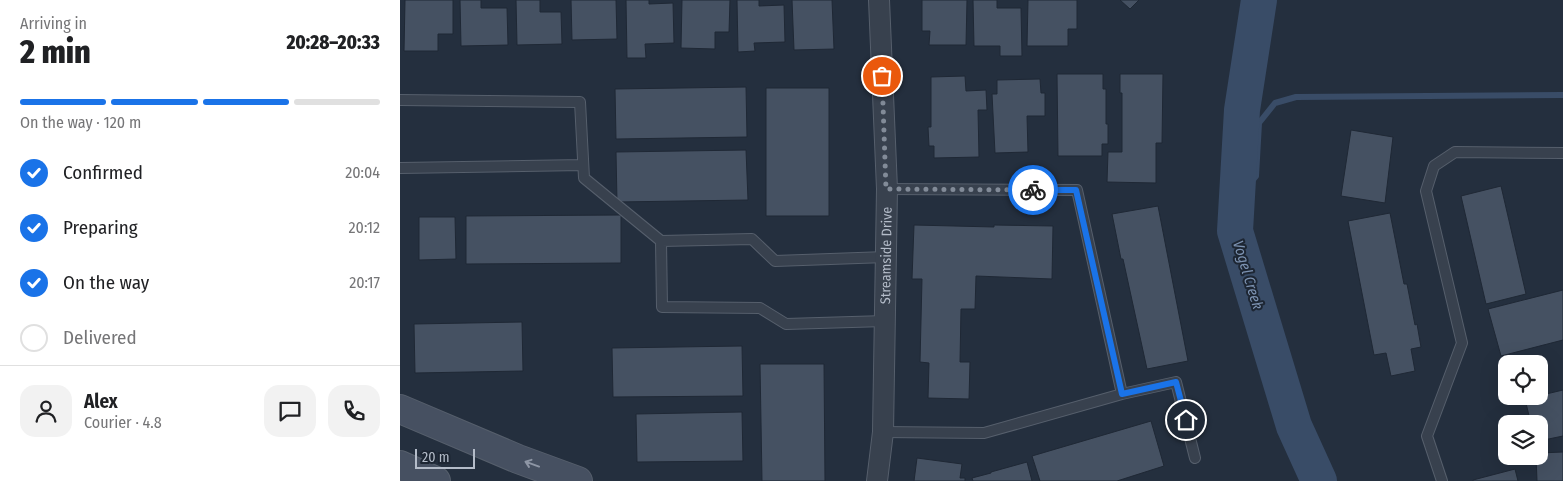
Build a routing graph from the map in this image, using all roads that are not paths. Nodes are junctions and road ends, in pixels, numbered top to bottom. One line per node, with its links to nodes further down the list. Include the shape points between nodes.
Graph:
1 (879, 0): 6 (street, Streamside Drive)
2 (400, 100): 4 (lane, via 580,102)
3 (1563, 153): 18 (lane, via 1454,152 1434,166 1426,191 1462,343 1428,436)
4 (583, 165): 5 (lane); 7 (lane, via 584,178)
5 (400, 168)
6 (886, 189): 8 (street, Streamside Drive); 10 (lane, via 1076,190)
7 (662, 241): 8 (lane, via 752,239 775,261); 9 (lane, via 662,307 760,308 786,324)
8 (886, 257): 9 (street, Streamside Drive)
9 (885, 321): 12 (street, Streamside Drive)
10 (1122, 394): 12 (lane, via 984,433); 13 (lane, via 1176,382)
11 (400, 409): 15 (main road, one-way to 11)
12 (883, 432): 17 (street, Streamside Drive)
13 (1195, 458)
14 (400, 465): 16 (main road)
15 (568, 479)
16 (436, 481)
17 (877, 481)
18 (1442, 481)

